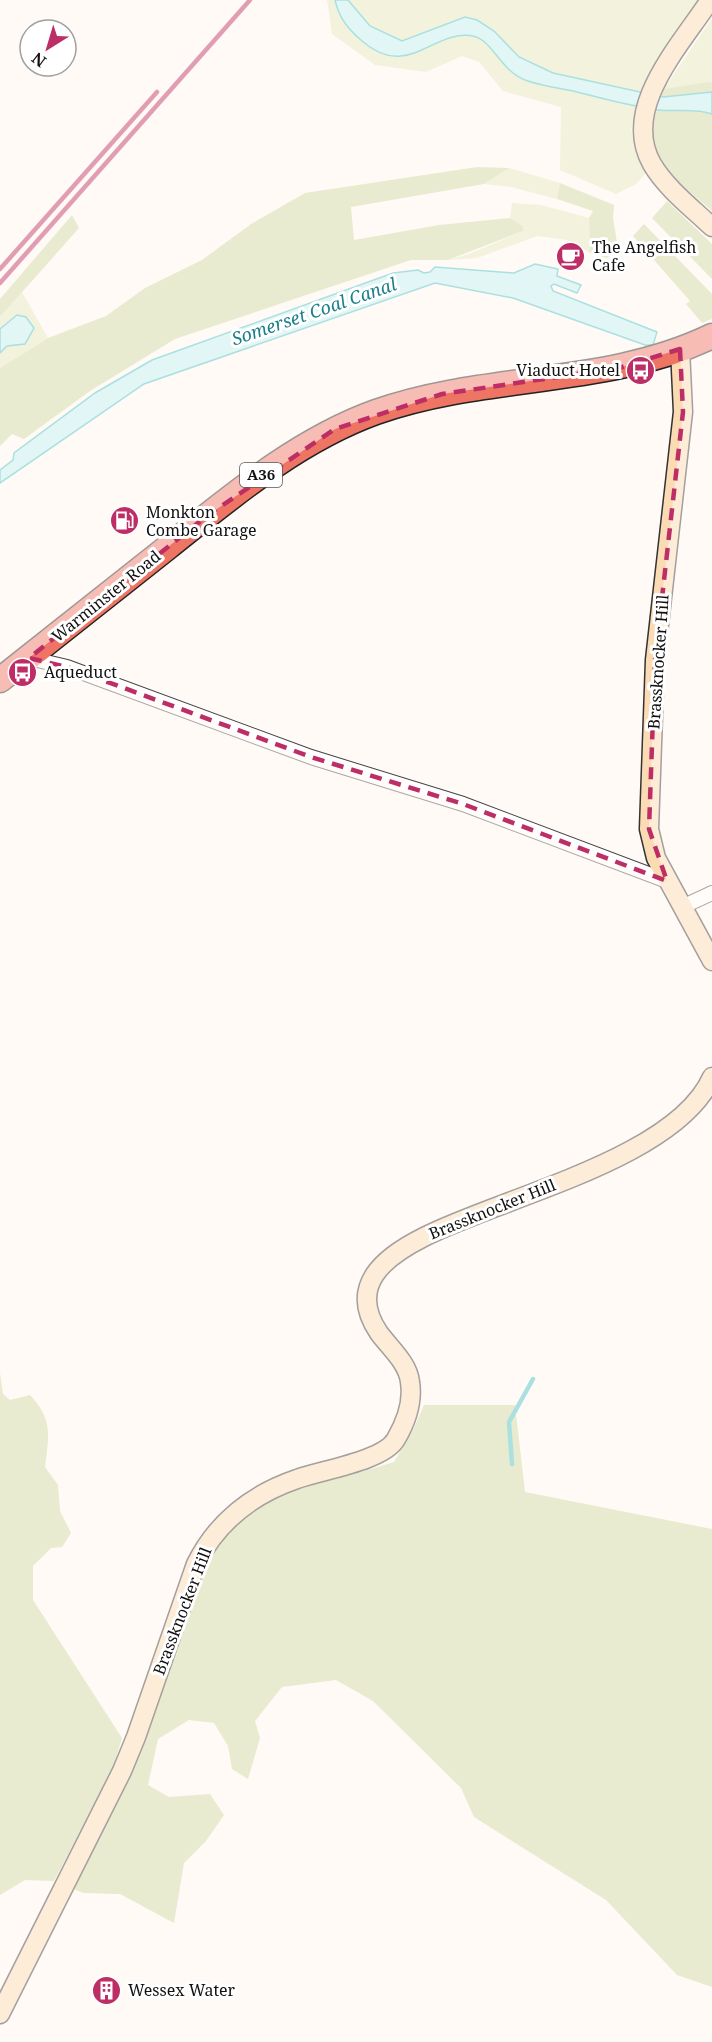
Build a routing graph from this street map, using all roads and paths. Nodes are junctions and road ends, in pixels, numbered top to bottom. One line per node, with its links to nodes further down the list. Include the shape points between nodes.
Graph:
1 (710, 0): 2 (street, via 652,93 644,116 642,143 662,178)
2 (712, 227)
3 (712, 336): 4 (highway, Warminster Road / A36)
4 (681, 360): 5 (highway, Warminster Road / A36, via 656,359 599,371 502,382 378,411 335,429 268,470); 7 (street, Brassknocker Hill, via 683,412 655,660 650,828 656,858)
5 (29, 657): 6 (highway, Warminster Road / A36); 7 (street, via 67,667 311,757 463,804)
6 (0, 680)
7 (667, 880): 9 (street, Brassknocker Hill)
8 (712, 893): 9 (street)
9 (684, 906): 10 (street, Brassknocker Hill)
10 (712, 961)
11 (712, 1077): 12 (street, Brassknocker Hill, via 695,1106 647,1143 423,1237 385,1262 371,1277 368,1311 411,1382 410,1406 395,1442 366,1458 276,1487 236,1512 206,1544 122,1771)
12 (0, 2014)

